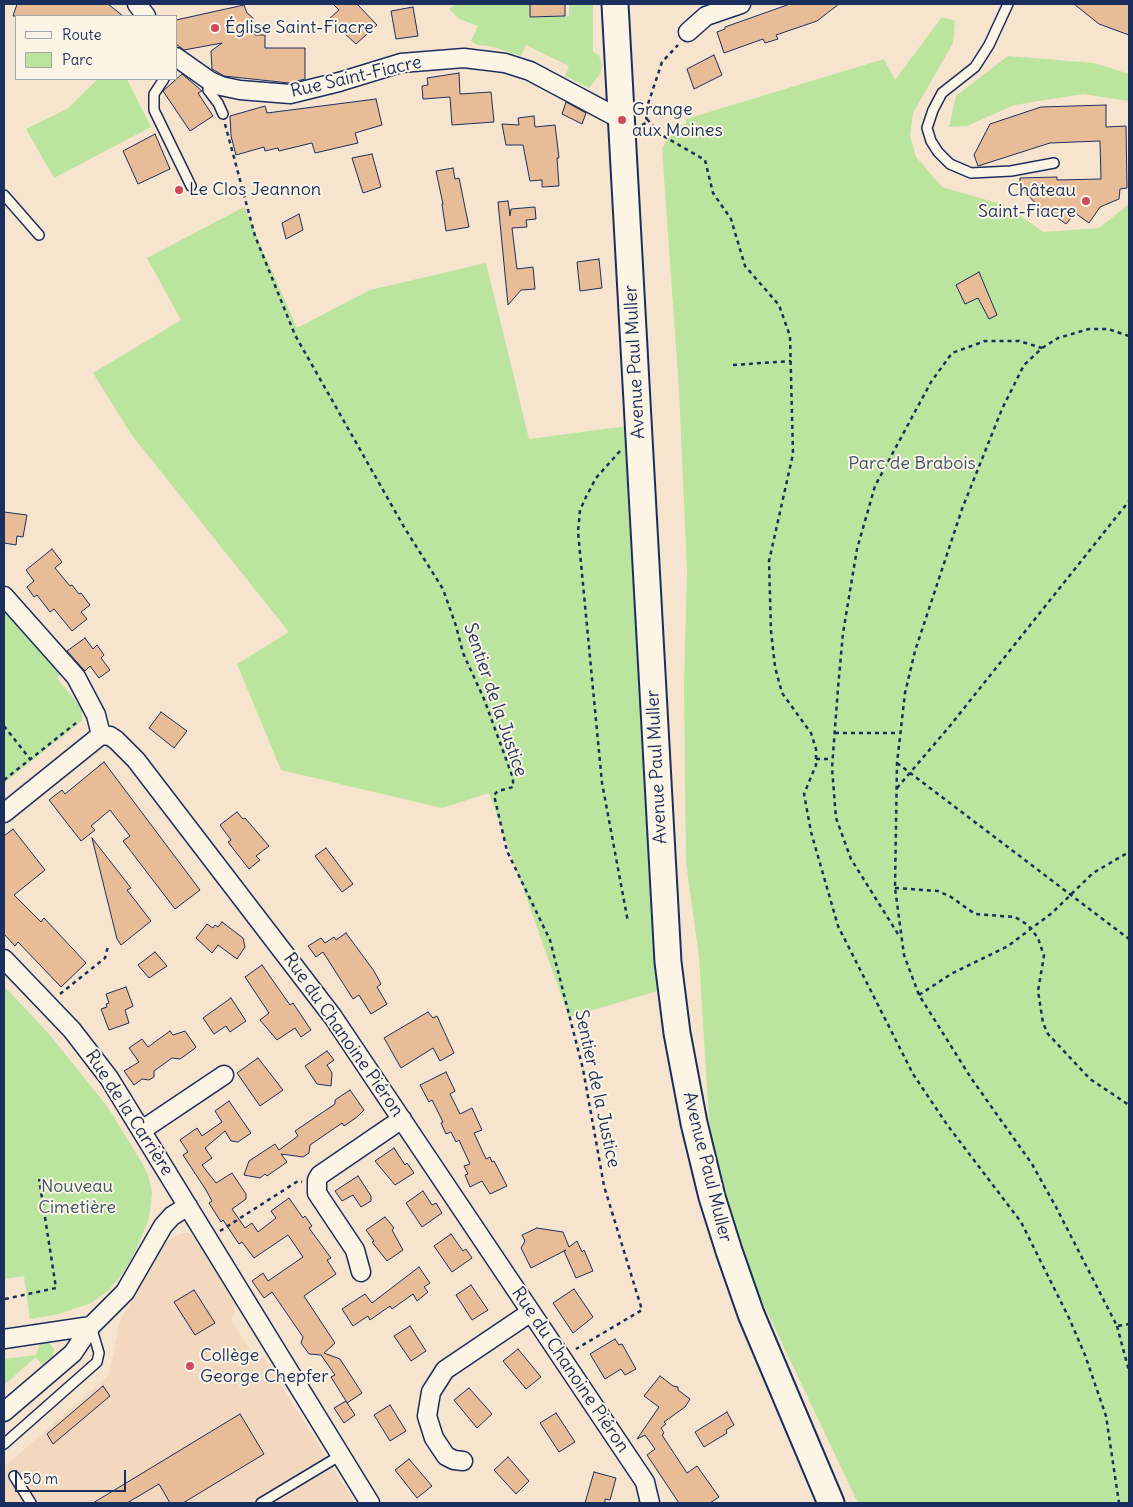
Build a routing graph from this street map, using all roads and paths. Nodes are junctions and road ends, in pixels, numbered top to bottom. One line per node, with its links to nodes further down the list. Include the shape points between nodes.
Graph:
1 (138, 4): 5 (street)
2 (615, 4): 11 (main road, Avenue Paul Muller)
3 (741, 4): 6 (street, via 706,16)
4 (1008, 4): 12 (lane, via 975,67 942,93 932,110 928,128 931,141 950,164 971,173)
5 (145, 15)
6 (688, 32): 18 (path, via 662,62 647,107 647,119 660,134 705,160 713,193 731,220 745,266 779,305 790,336)
7 (178, 60): 9 (street, Rue Saint-Fiacre)
8 (163, 80): 13 (lane, via 154,94 154,110)
9 (210, 81): 10 (lane, via 208,90); 11 (street, Rue Saint-Fiacre, via 230,88 290,94 401,63 464,58 521,67)
10 (223, 114): 62 (path, Sentier de la Justice, via 255,236 295,335 443,589 463,653 484,699 512,778 513,787 494,795 505,841 550,940 583,1069 604,1186 642,1310)
11 (622, 120): 20 (main road, Avenue Paul Muller)
12 (1054, 163)
13 (191, 186)
14 (4, 195): 15 (lane)
15 (39, 235)
16 (1129, 336): 17 (path, via 1089,329 1058,338)
17 (1042, 348): 25 (path, via 1019,341 985,341 952,353 931,382 875,486 857,549 849,595); 26 (path, via 1028,360 1016,379 962,509 916,651)
18 (791, 361): 19 (path); 29 (path, via 793,454 769,561 771,631 782,692 811,733)
19 (733, 365)
20 (638, 436): 39 (path, via 618,452 596,478 580,510 578,532 602,783); 73 (main road, Avenue Paul Muller, via 668,962 682,1060 712,1197 729,1251 751,1314)
21 (1129, 501): 32 (path)
22 (4, 596): 27 (street, via 76,677 96,715)
23 (76, 723): 28 (path)
24 (4, 726): 28 (path)
25 (835, 733): 26 (path); 30 (path)
26 (899, 733): 31 (path)
27 (100, 735): 35 (street); 49 (street, Rue du Chanoine Piéron, via 116,740 136,760 312,988)
28 (30, 759): 33 (path)
29 (816, 759): 30 (path); 74 (path, via 804,794 810,832 838,926 913,1074 1021,1222 1069,1318 1106,1416)
30 (833, 759): 41 (path, via 836,818 851,859)
31 (897, 763): 32 (path); 34 (path)
32 (910, 773): 34 (path); 38 (path)
33 (4, 780)
34 (896, 789): 37 (path)
35 (4, 813)
36 (1129, 852): 38 (path, via 1093,873)
37 (895, 888): 40 (path, via 938,891 975,914 1014,917); 41 (path)
38 (1070, 896): 40 (path); 42 (path)
39 (628, 922)
40 (1032, 929): 45 (path, via 1008,946 951,974); 48 (path, via 1044,956 1038,991 1048,1034 1090,1079)
41 (900, 938): 45 (path)
42 (1129, 939)
43 (108, 946): 46 (path, via 100,962)
44 (4, 958): 46 (street, Rue de la Carrière)
45 (919, 995): 60 (path, via 971,1078 1032,1164)
46 (47, 1004): 50 (street, Rue de la Carrière, via 98,1062)
47 (224, 1075): 50 (street)
48 (1129, 1104)
49 (402, 1120): 52 (street, via 320,1175); 57 (street, Rue du Chanoine Piéron)
50 (142, 1130): 53 (street, Rue de la Carrière)
51 (39, 1179): 56 (path, via 56,1288)
52 (316, 1184): 54 (path, via 298,1181); 55 (street, via 317,1193 355,1250)
53 (188, 1206): 54 (street, Rue de la Carrière); 59 (street, via 168,1220 125,1292)
54 (208, 1239): 66 (street, Rue de la Carrière)
55 (361, 1272)
56 (5, 1299)
57 (531, 1312): 62 (street, Rue du Chanoine Piéron); 67 (street, via 445,1370 431,1392 427,1416 434,1438 446,1456)
58 (1129, 1324): 60 (path)
59 (91, 1326): 61 (street); 64 (street, via 73,1353); 65 (lane, via 99,1353 96,1362)
60 (1116, 1326): 63 (path)
61 (4, 1339)
62 (562, 1358): 72 (street, Rue du Chanoine Piéron, via 645,1482)
63 (1129, 1371)
64 (4, 1412)
65 (4, 1444)
66 (341, 1455): 70 (lane); 71 (street, Rue de la Carrière)
67 (463, 1461)
68 (14, 1476): 69 (lane)
69 (31, 1503)
70 (261, 1503)
71 (370, 1503)
72 (650, 1503)
73 (831, 1503)
74 (1119, 1503)

